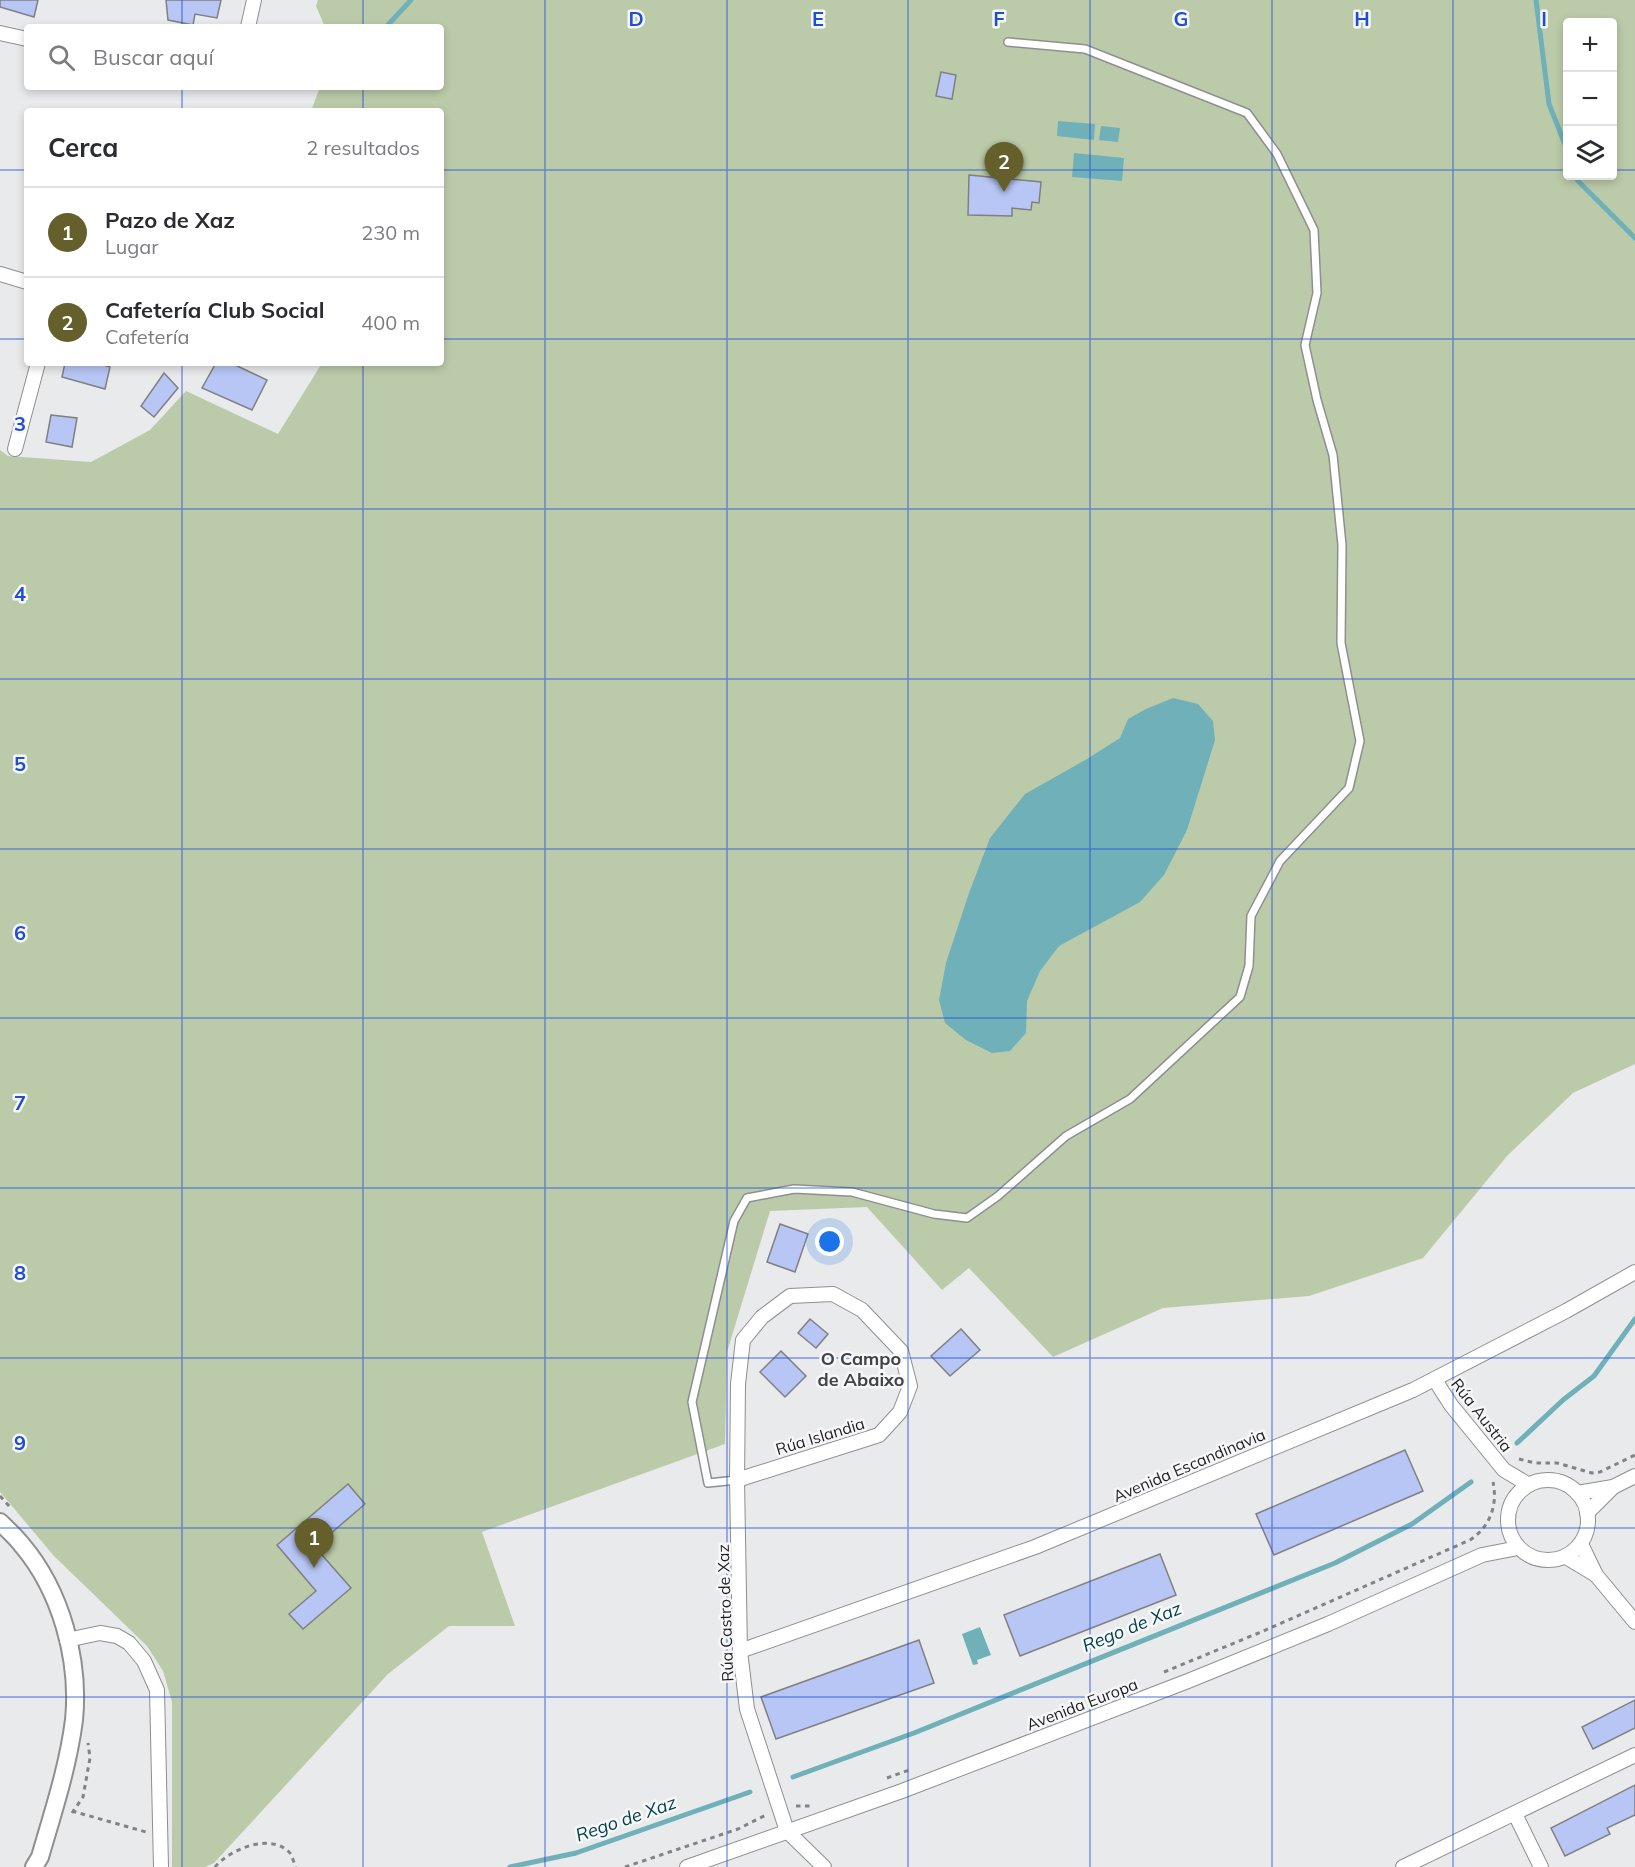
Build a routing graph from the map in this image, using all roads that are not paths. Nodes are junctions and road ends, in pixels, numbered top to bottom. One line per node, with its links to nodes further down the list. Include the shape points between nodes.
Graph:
1 (254, 0): 2 (street)
2 (249, 24)
3 (0, 33): 4 (street)
4 (24, 38)
5 (1008, 42): 14 (lane, via 1085,49 1247,112 1277,154 1314,230 1317,293 1305,345 1334,454 1342,545 1341,643 1360,741 1350,788 1280,861 1251,916 1249,966 1240,997 1130,1099 1065,1136 998,1196 967,1218 934,1214 852,1192 794,1189 747,1198 734,1221 692,1402 708,1483)
6 (0, 274): 7 (street)
7 (24, 281)
8 (37, 366): 9 (street)
9 (15, 449)
10 (1635, 1272): 11 (street, Avenida Escandinavia)
11 (1435, 1380): 12 (street, Rúa Austria); 29 (street, Avenida Escandinavia, via 1035,1547)
12 (1497, 1472): 15 (street, Rúa Austria); 18 (street, Rúa Austria)
13 (1635, 1476): 16 (street)
14 (737, 1480): 14 (street, Rúa Islandia, via 738,1384 743,1340 762,1317 790,1296 833,1294 862,1310 901,1351 910,1386 900,1412 879,1435); 29 (street, Rúa Castro de Xaz)
15 (1529, 1485): 17 (street, via 1555,1480); 18 (street)
16 (1613, 1487): 17 (street); 19 (street)
17 (1577, 1493): 19 (street)
18 (1515, 1499): 21 (street, via 1508,1515)
19 (1587, 1513): 22 (street, via 1588,1529)
20 (0, 1522): 28 (street, via 23,1545 47,1582 62,1616)
21 (1510, 1532): 23 (street); 24 (street, Avenida Europa)
22 (1581, 1544): 25 (street); 26 (street)
23 (1518, 1548): 24 (street, Avenida Europa); 25 (street, via 1536,1559 1553,1561)
24 (1482, 1555): 32 (street, Avenida Europa, via 1188,1681)
25 (1566, 1557): 26 (street)
26 (1596, 1575): 27 (street)
27 (1633, 1616)
28 (67, 1640): 33 (street, via 75,1679 74,1719 66,1767); 34 (street, via 100,1633 117,1636 129,1643 144,1661 157,1690)
29 (740, 1651): 32 (street, Rúa Castro de Xaz, via 747,1709)
30 (1635, 1755): 31 (street)
31 (1515, 1814): 37 (street); 38 (street)
32 (787, 1831): 35 (street, Avenida Europa); 36 (street, Rúa Castro de Xaz)
33 (38, 1864)
34 (161, 1867)
35 (687, 1867)
36 (824, 1867)
37 (1403, 1867)
38 (1540, 1867)

